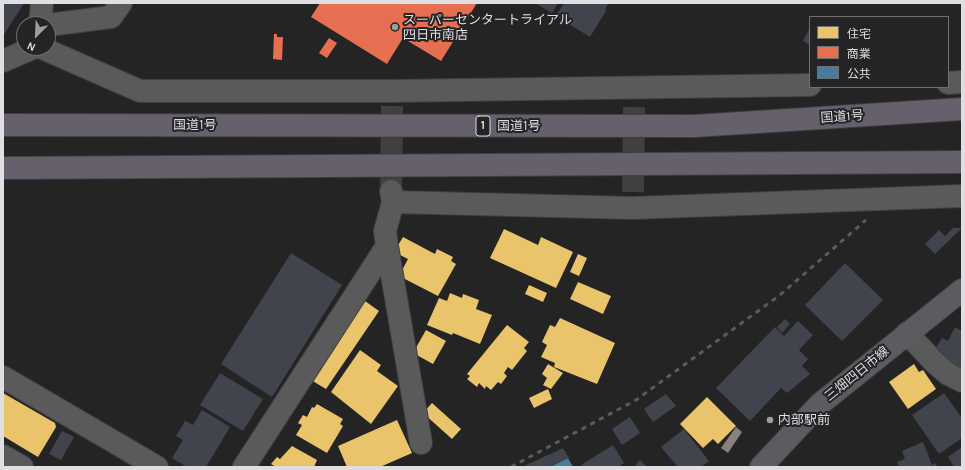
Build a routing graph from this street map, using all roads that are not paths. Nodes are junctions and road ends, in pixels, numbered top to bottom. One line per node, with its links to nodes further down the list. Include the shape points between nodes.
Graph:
1 (42, 3): 3 (street)
2 (121, 3): 4 (street, via 111,17)
3 (41, 16)
4 (56, 24)
5 (16, 55): 7 (street)
6 (56, 55): 10 (street, via 140,91 392,99 635,98)
7 (3, 61)
8 (962, 82): 9 (street)
9 (949, 83)
10 (809, 85)
11 (962, 109): 12 (highway, 国道1号 / 1, via 694,126)
12 (3, 125)
13 (962, 162): 14 (highway)
14 (3, 168)
15 (962, 196): 16 (street, via 633,200 392,196 385,231)
16 (387, 246): 21 (street); 25 (street)
17 (962, 290): 18 (main road, 三畑四日市線)
18 (907, 333): 20 (street, via 935,363); 26 (main road, 三畑四日市線, via 820,404)
19 (3, 377): 24 (street)
20 (962, 381)
21 (421, 443)
22 (3, 456): 23 (street)
23 (22, 467)
24 (156, 467)
25 (244, 467)
26 (761, 467)

